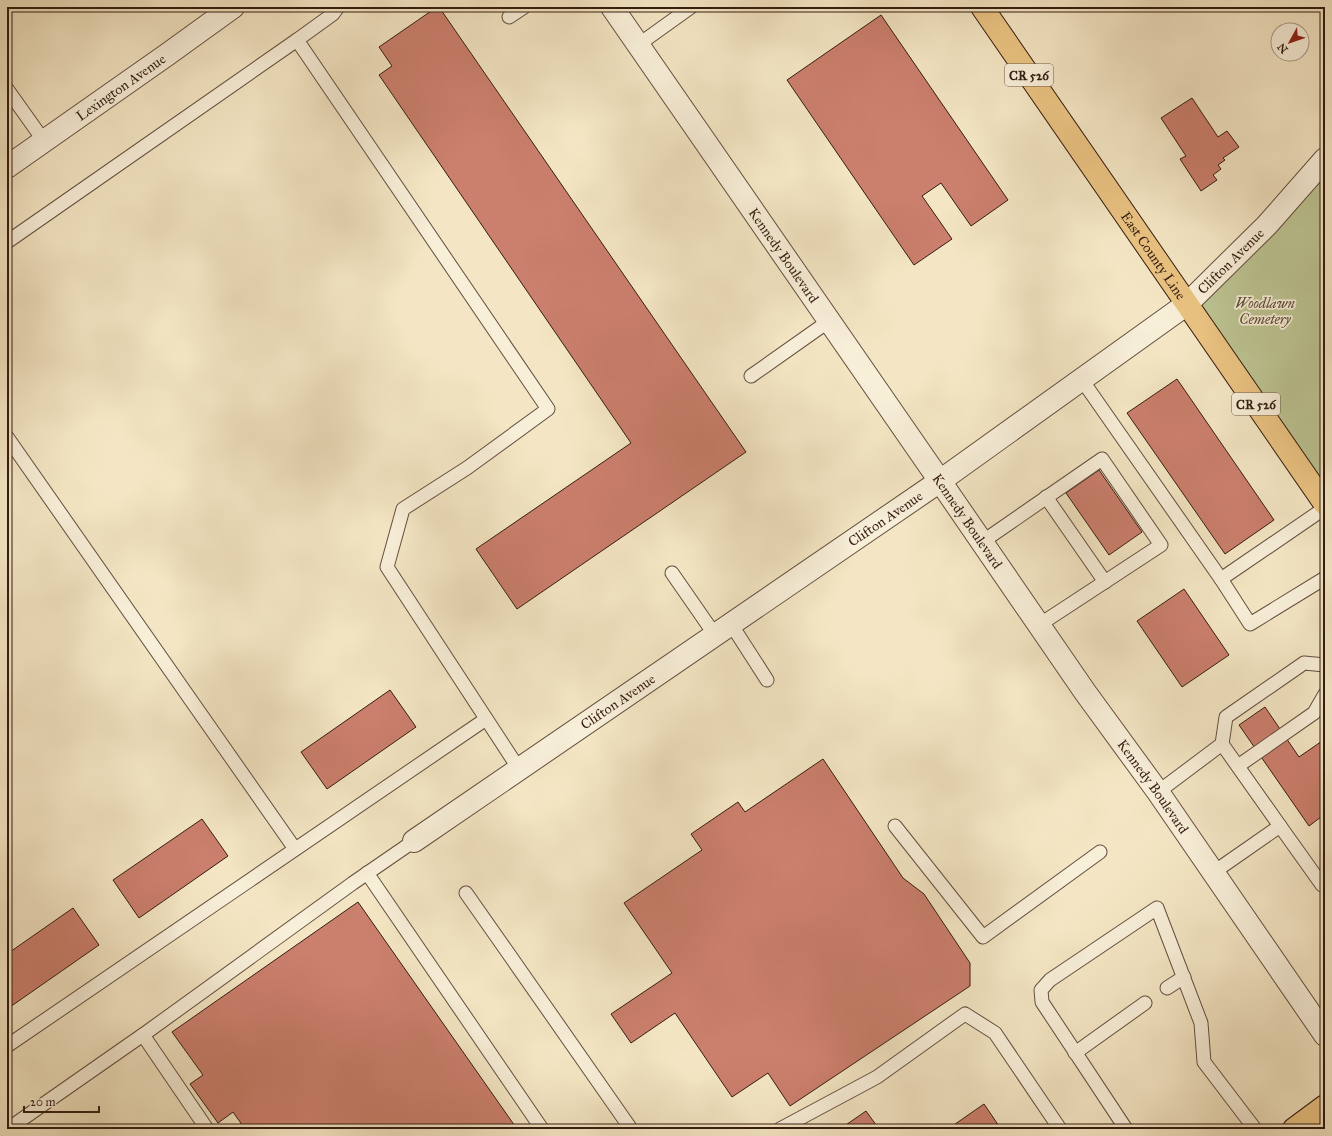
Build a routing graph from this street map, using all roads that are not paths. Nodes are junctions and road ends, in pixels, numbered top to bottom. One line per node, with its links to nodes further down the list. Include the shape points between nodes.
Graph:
1 (233, 7): 11 (street, Lexington Avenue)
2 (338, 7): 8 (lane, via 333,14)
3 (524, 7): 7 (lane)
4 (612, 7): 9 (street, Kennedy Boulevard)
5 (691, 7): 9 (lane)
6 (982, 7): 15 (main road, East County Line / CR 526)
7 (509, 17)
8 (296, 40): 14 (lane); 34 (lane, via 548,408 467,468 403,509 387,567)
9 (638, 45): 16 (street, Kennedy Boulevard)
10 (7, 89): 11 (lane)
11 (44, 141): 13 (street, Lexington Avenue)
12 (1325, 159): 15 (street, Clifton Avenue, via 1267,225)
13 (7, 167)
14 (7, 242)
15 (1187, 304): 18 (street, Clifton Avenue); 22 (main road, East County Line / CR 526)
16 (829, 321): 17 (lane); 20 (street, Kennedy Boulevard)
17 (751, 376)
18 (1082, 380): 20 (street, Clifton Avenue); 27 (lane)
19 (7, 437): 42 (lane)
20 (940, 481): 24 (street, Kennedy Boulevard); 30 (street, Clifton Avenue)
21 (1046, 497): 24 (lane); 28 (lane); 28 (lane, via 1102,458 1161,546)
22 (1325, 504)
23 (1325, 508): 27 (lane)
24 (982, 542): 29 (street, Kennedy Boulevard)
25 (672, 572): 30 (lane)
26 (1325, 578): 27 (lane, via 1250,624)
27 (1221, 579)
28 (1105, 582): 29 (lane)
29 (1039, 625): 38 (street, Kennedy Boulevard)
30 (723, 630): 32 (lane); 37 (street, Clifton Avenue)
31 (1325, 665): 35 (lane, via 1304,663 1226,717)
32 (767, 680)
33 (1325, 694): 36 (lane, via 1314,713)
34 (486, 719): 37 (lane); 42 (lane)
35 (1222, 744): 36 (lane); 38 (lane)
36 (1238, 766): 40 (lane)
37 (520, 769): 41 (street, Clifton Avenue)
38 (1158, 792): 44 (street, Kennedy Boulevard)
39 (895, 826): 43 (lane, via 983,937)
40 (1280, 826): 44 (lane); 46 (lane)
41 (414, 841): 45 (lane)
42 (295, 849): 53 (lane)
43 (1100, 852)
44 (1214, 872): 52 (street, Kennedy Boulevard)
45 (367, 873): 51 (lane); 58 (lane)
46 (1322, 885)
47 (466, 894): 59 (lane)
48 (1184, 977): 49 (lane); 54 (lane, via 1157,908 1050,980 1041,990 1042,1002); 63 (lane, via 1201,1023 1204,1062)
49 (1167, 988)
50 (1146, 1003): 54 (lane)
51 (143, 1035): 56 (lane); 57 (lane)
52 (1325, 1035)
53 (7, 1046)
54 (1075, 1053): 62 (lane)
55 (1325, 1106): 64 (main road)
56 (8, 1129)
57 (207, 1129)
58 (542, 1129)
59 (631, 1129)
60 (780, 1129): 61 (lane, via 877,1077 965,1014 995,1033)
61 (1060, 1129)
62 (1126, 1129)
63 (1254, 1129)
64 (1294, 1129)

